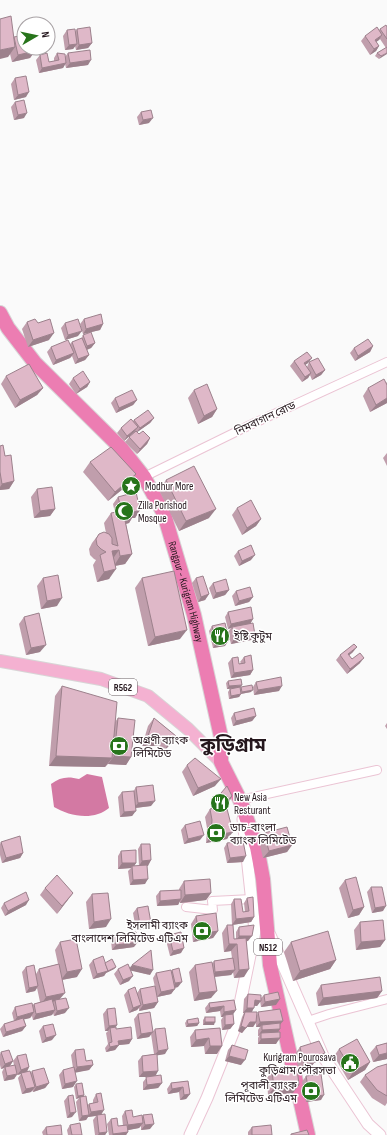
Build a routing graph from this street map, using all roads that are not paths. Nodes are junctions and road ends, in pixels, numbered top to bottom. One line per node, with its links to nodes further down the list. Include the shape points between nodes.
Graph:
1 (0, 313): 3 (highway, Rangpur - Kurigram Highway, via 8,328 35,363 122,449)
2 (387, 362): 3 (street, নিমবাগান রোড)
3 (144, 477): 5 (highway, Rangpur - Kurigram Highway, via 164,514 194,615 221,737)
4 (0, 661): 5 (main road, R562, via 101,679 148,696 188,729)
5 (221, 762): 7 (highway, N512)
6 (377, 770): 7 (street)
7 (240, 800): 8 (street); 10 (highway, N512, via 257,847 263,879)
8 (252, 899): 9 (street, via 212,900 213,910); 13 (street, via 255,931 235,1028)
9 (186, 907)
10 (267, 929): 12 (street); 14 (highway, N512, via 270,965)
11 (387, 999): 12 (street)
12 (308, 1021): 15 (street, via 323,1056 368,1124)
13 (190, 1135)
14 (308, 1135)
15 (380, 1135)

